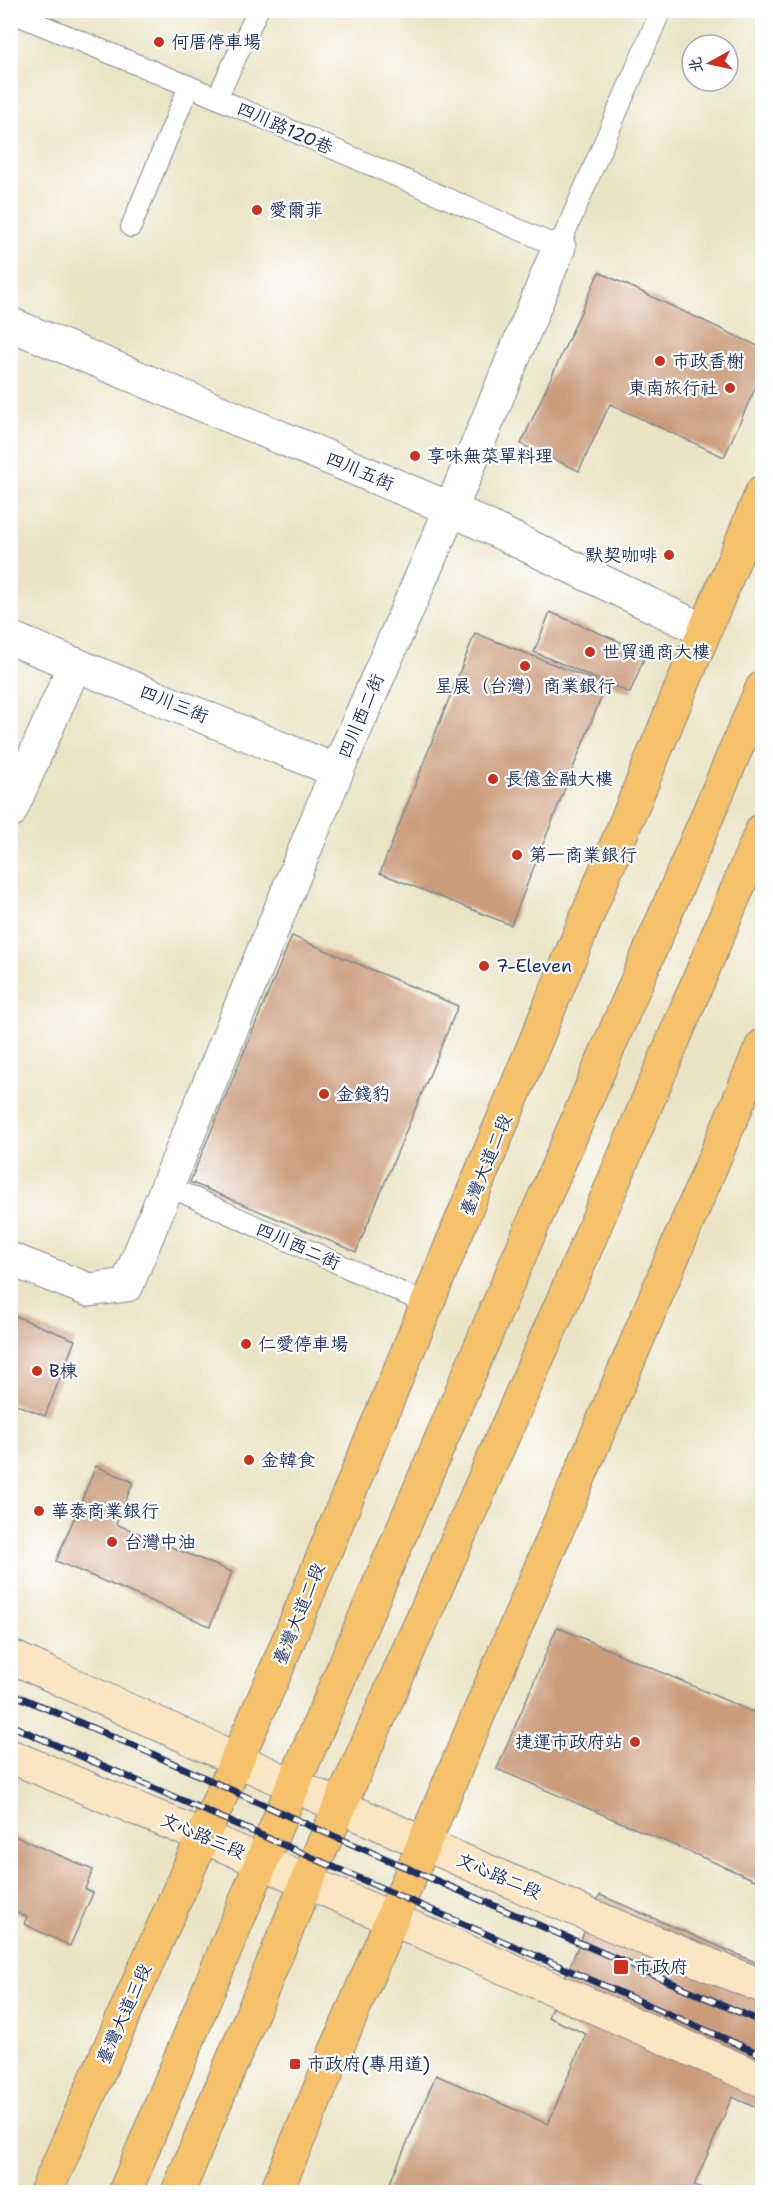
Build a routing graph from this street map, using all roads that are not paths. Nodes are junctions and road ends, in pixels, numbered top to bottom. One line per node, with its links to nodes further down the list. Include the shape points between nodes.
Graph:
1 (258, 10): 5 (lane)
2 (662, 10): 7 (lane)
3 (10, 12): 4 (lane, 四川路120巷)
4 (189, 86): 5 (lane, 四川路120巷); 6 (lane)
5 (217, 98): 7 (lane, 四川路120巷)
6 (131, 227)
7 (559, 247): 10 (street, 四川西二街)
8 (10, 324): 10 (street, 四川五街)
9 (762, 492): 11 (main road, 臺灣大道二段)
10 (451, 509): 11 (street, 四川五街); 15 (street, 四川西二街)
11 (703, 630): 21 (main road, 臺灣大道二段)
12 (10, 638): 13 (street, 四川三街)
13 (75, 664): 15 (street, 四川三街); 16 (street)
14 (762, 688): 25 (main road)
15 (337, 771): 19 (street, 四川西二街)
16 (10, 812)
17 (762, 830): 26 (main road, via 578,1266)
18 (762, 1046): 28 (main road)
19 (168, 1186): 20 (street, 四川西二街, via 127,1285 89,1290); 21 (lane, 四川西二街)
20 (10, 1259)
21 (429, 1305): 24 (main road, 臺灣大道二段)
22 (10, 1656): 24 (main road)
23 (10, 1756): 27 (main road, 文心路三段)
24 (238, 1761): 25 (main road, 文心路二段); 27 (main road, 臺灣大道二段)
25 (293, 1786): 26 (main road, 文心路二段); 29 (main road)
26 (341, 1808): 28 (main road, 文心路二段); 30 (main road)
27 (202, 1836): 29 (main road, 文心路三段); 34 (main road, 臺灣大道三段)
28 (424, 1844): 31 (main road); 32 (main road, 文心路二段)
29 (262, 1862): 30 (main road, 文心路三段); 35 (main road)
30 (307, 1881): 31 (main road, 文心路三段); 36 (main road)
31 (393, 1919): 33 (main road); 37 (main road)
32 (762, 1986)
33 (762, 2080)
34 (46, 2193)
35 (125, 2193)
36 (178, 2193)
37 (276, 2193)

